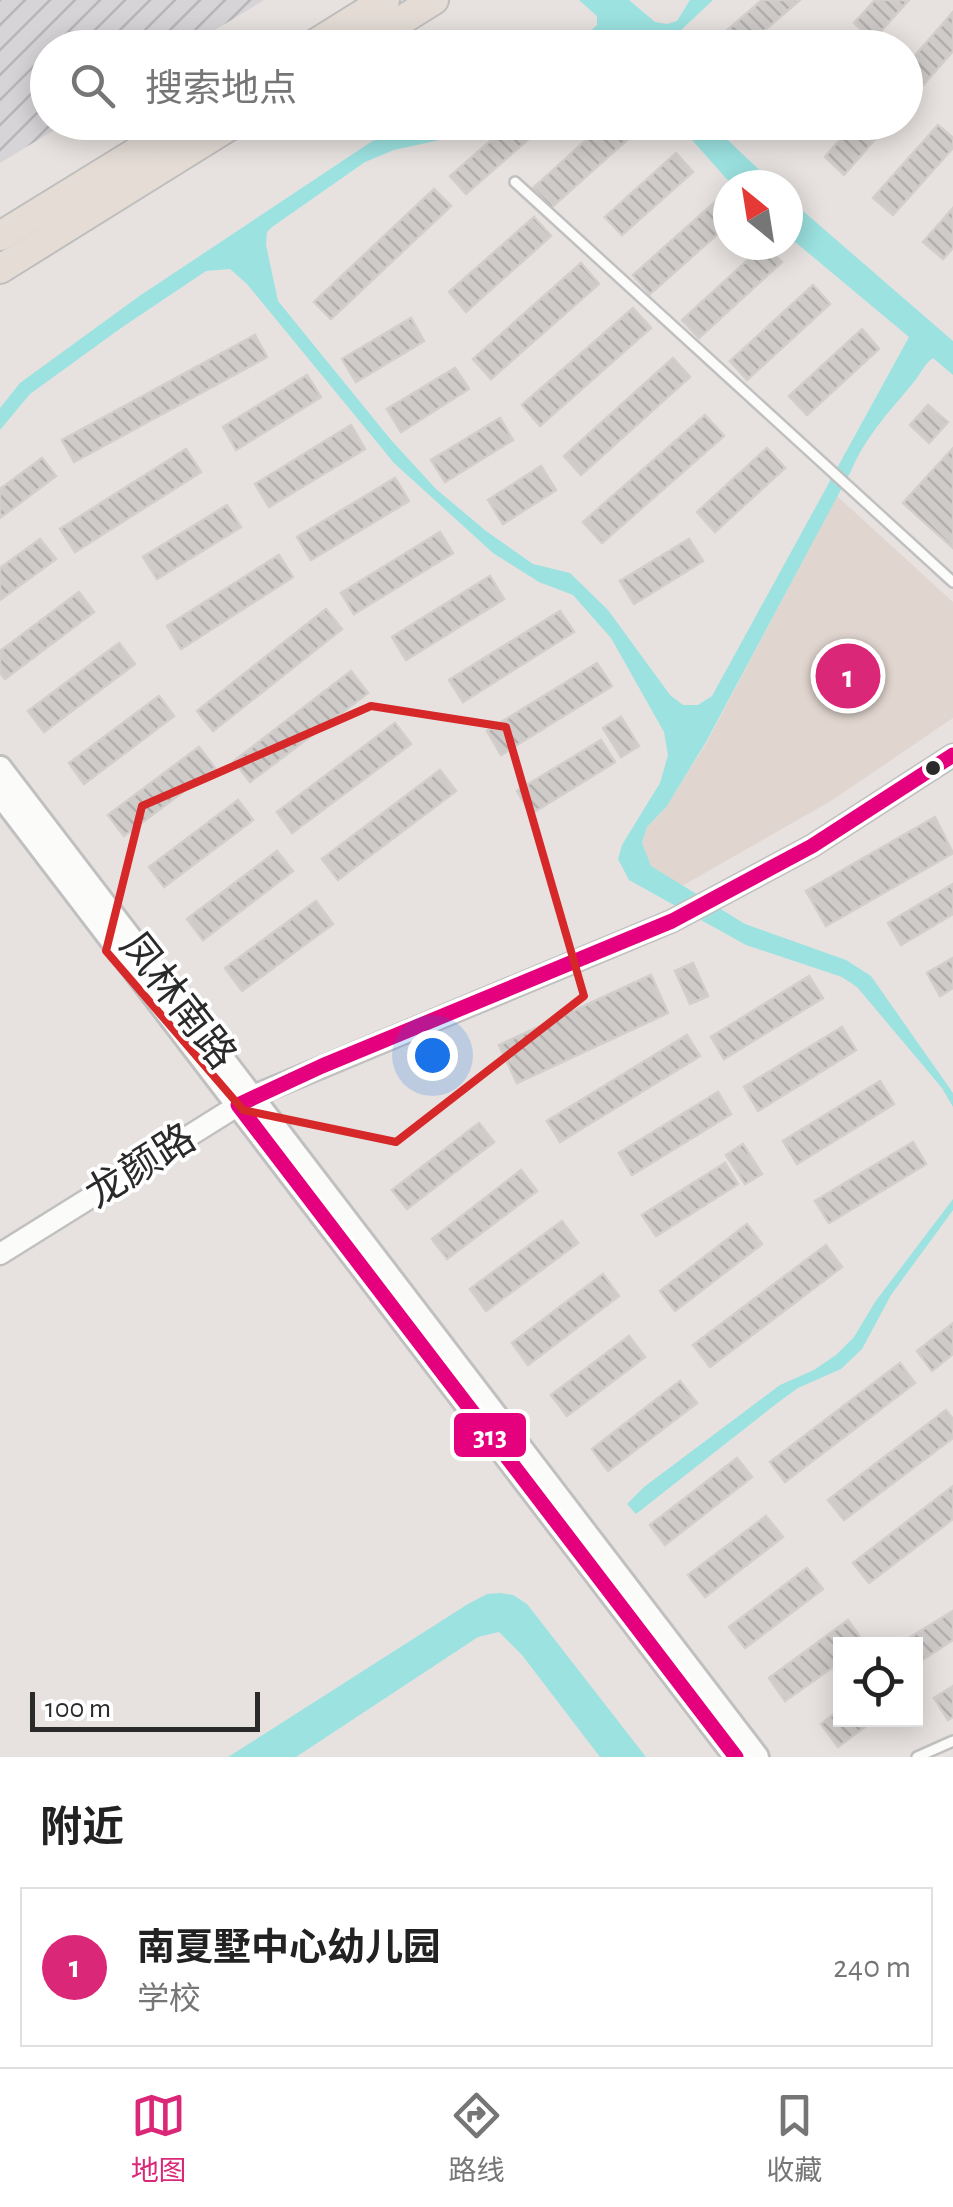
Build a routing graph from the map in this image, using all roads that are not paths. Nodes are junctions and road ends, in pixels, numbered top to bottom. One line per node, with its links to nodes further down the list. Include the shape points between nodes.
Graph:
1 (385, 0): 3 (main road)
2 (434, 0): 4 (main road)
3 (337, 30)
4 (386, 30)
5 (156, 140): 8 (main road)
6 (207, 140): 9 (main road)
7 (515, 182): 10 (lane)
8 (0, 236)
9 (0, 269)
10 (953, 582)
11 (953, 754): 14 (street, 龙颜路, via 868,812 672,921)
12 (0, 768): 14 (main road, 凤林南路)
13 (0, 794): 14 (main road, 凤林南路)
14 (246, 1101): 15 (street, 龙颜路); 17 (main road, 凤林南路); 18 (main road, 凤林南路)
15 (0, 1254)
16 (953, 1742): 19 (lane)
17 (736, 1757)
18 (757, 1757)
19 (916, 1757)

